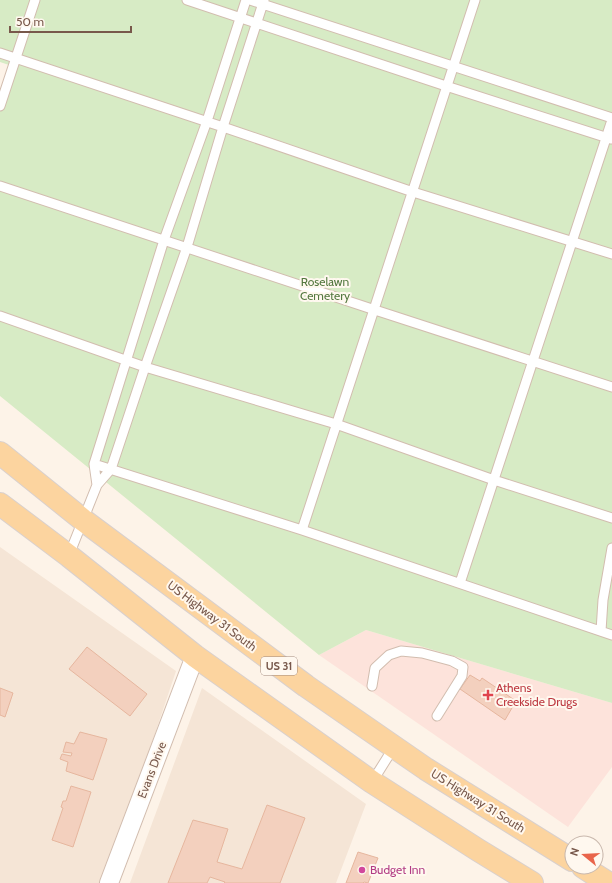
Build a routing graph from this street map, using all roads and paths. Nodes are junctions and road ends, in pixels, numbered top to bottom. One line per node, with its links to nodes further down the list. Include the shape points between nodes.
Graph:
1 (35, 0): 10 (lane)
2 (187, 0): 7 (lane)
3 (246, 0): 7 (lane)
4 (250, 0): 6 (lane)
5 (475, 0): 11 (lane)
6 (263, 2): 8 (lane); 11 (lane)
7 (241, 18): 8 (lane); 15 (lane)
8 (257, 23): 12 (lane); 16 (lane)
9 (0, 53): 10 (lane)
10 (15, 58): 13 (lane); 15 (lane)
11 (453, 66): 12 (lane); 14 (lane)
12 (446, 86): 17 (lane); 19 (lane)
13 (0, 106)
14 (612, 119): 17 (lane)
15 (207, 121): 16 (lane); 20 (lane)
16 (223, 127): 19 (lane); 22 (lane)
17 (609, 138): 21 (lane)
18 (0, 186): 20 (lane)
19 (413, 192): 21 (lane); 24 (lane)
20 (164, 240): 22 (lane); 26 (lane)
21 (572, 242): 23 (lane); 27 (lane)
22 (187, 247): 24 (lane); 28 (lane)
23 (612, 254)
24 (375, 310): 27 (lane); 30 (lane)
25 (0, 316): 26 (lane)
26 (126, 360): 28 (lane); 32 (lane)
27 (533, 361): 29 (lane); 34 (lane)
28 (145, 367): 30 (lane); 33 (lane)
29 (612, 387)
30 (336, 424): 34 (lane); 39 (lane)
31 (0, 453): 38 (main road, US Highway 31 South / US 31)
32 (94, 464): 33 (lane); 35 (lane)
33 (111, 469): 35 (lane); 39 (lane)
34 (494, 480): 37 (lane); 42 (lane)
35 (97, 485): 38 (lane)
36 (1, 506): 41 (main road)
37 (612, 518)
38 (83, 520): 41 (lane); 48 (main road, US Highway 31 South / US 31, via 306,686)
39 (302, 530): 42 (lane)
40 (612, 548): 43 (lane, via 603,600)
41 (68, 556): 45 (main road)
42 (460, 583): 43 (lane)
43 (601, 631): 44 (lane)
44 (612, 634)
45 (195, 656): 49 (main road); 52 (street, Evans Drive)
46 (372, 686): 47 (lane, via 375,668 390,655 401,651 452,661 463,667 462,676)
47 (437, 716)
48 (394, 747): 49 (lane); 50 (main road, US Highway 31 South / US 31)
49 (372, 782): 53 (main road)
50 (564, 855)
51 (596, 875): 54 (main road)
52 (109, 883)
53 (532, 883)
54 (608, 883)

